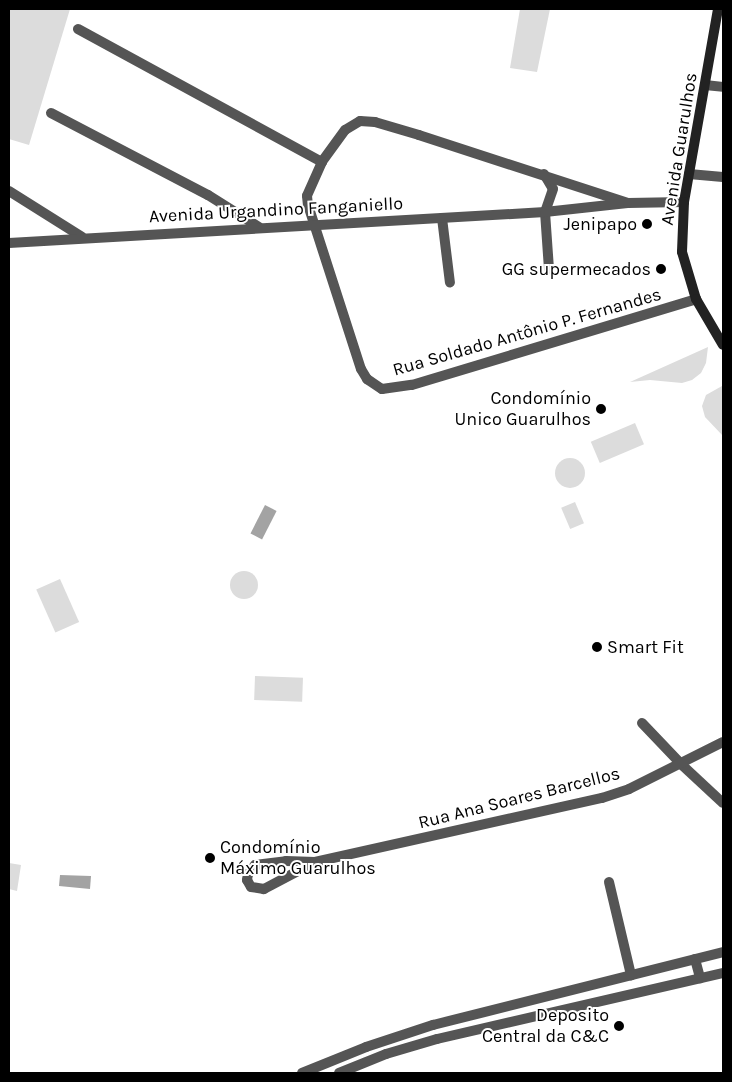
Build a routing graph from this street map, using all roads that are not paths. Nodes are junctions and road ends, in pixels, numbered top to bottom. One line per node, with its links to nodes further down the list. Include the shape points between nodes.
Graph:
1 (718, 9): 3 (main road, Avenida Guarulhos)
2 (78, 29): 6 (street)
3 (705, 85): 4 (street); 8 (main road, Avenida Guarulhos)
4 (723, 87)
5 (51, 113): 16 (street, via 208,196)
6 (322, 162): 7 (street, Rua Soldado Antônio P. Fernandes, via 352,124 360,121 375,122); 15 (street, Rua Soldado Antônio P. Fernandes, via 307,196)
7 (544, 174): 12 (street, Rua Soldado Antônio P. Fernandes); 13 (street, via 553,189)
8 (689, 174): 9 (street); 11 (main road, Avenida Guarulhos)
9 (723, 177)
10 (9, 190): 17 (street)
11 (684, 202): 12 (street, Avenida Urgandino Fanganiello); 21 (main road, Avenida Guarulhos, via 682,252)
12 (628, 203): 13 (street, Avenida Urgandino Fanganiello)
13 (545, 212): 14 (street, Avenida Urgandino Fanganiello); 19 (street)
14 (442, 218): 15 (street, Avenida Urgandino Fanganiello); 20 (street)
15 (315, 226): 16 (street, Avenida Urgandino Fanganiello); 21 (street, Rua Soldado Antônio P. Fernandes, via 361,369 367,379 382,389 412,385)
16 (259, 227): 17 (street, Avenida Urgandino Fanganiello)
17 (82, 237): 18 (street, Avenida Urgandino Fanganiello)
18 (9, 242)
19 (549, 269)
20 (450, 283)
21 (696, 299): 22 (main road, Avenida Guarulhos)
22 (723, 345)
23 (642, 723): 25 (street)
24 (723, 742): 25 (street, Rua Ana Soares Barcellos)
25 (682, 764): 26 (street); 27 (street, Rua Ana Soares Barcellos, via 602,798)
26 (723, 803)
27 (315, 862): 27 (street, via 255,865 246,880 251,887 264,889)
28 (609, 882): 32 (street)
29 (723, 952): 30 (street)
30 (695, 959): 32 (street); 33 (street)
31 (723, 973): 33 (street)
32 (631, 975): 34 (street, via 433,1025)
33 (700, 978): 35 (street, via 437,1039 386,1054)
34 (302, 1073)
35 (339, 1073)

